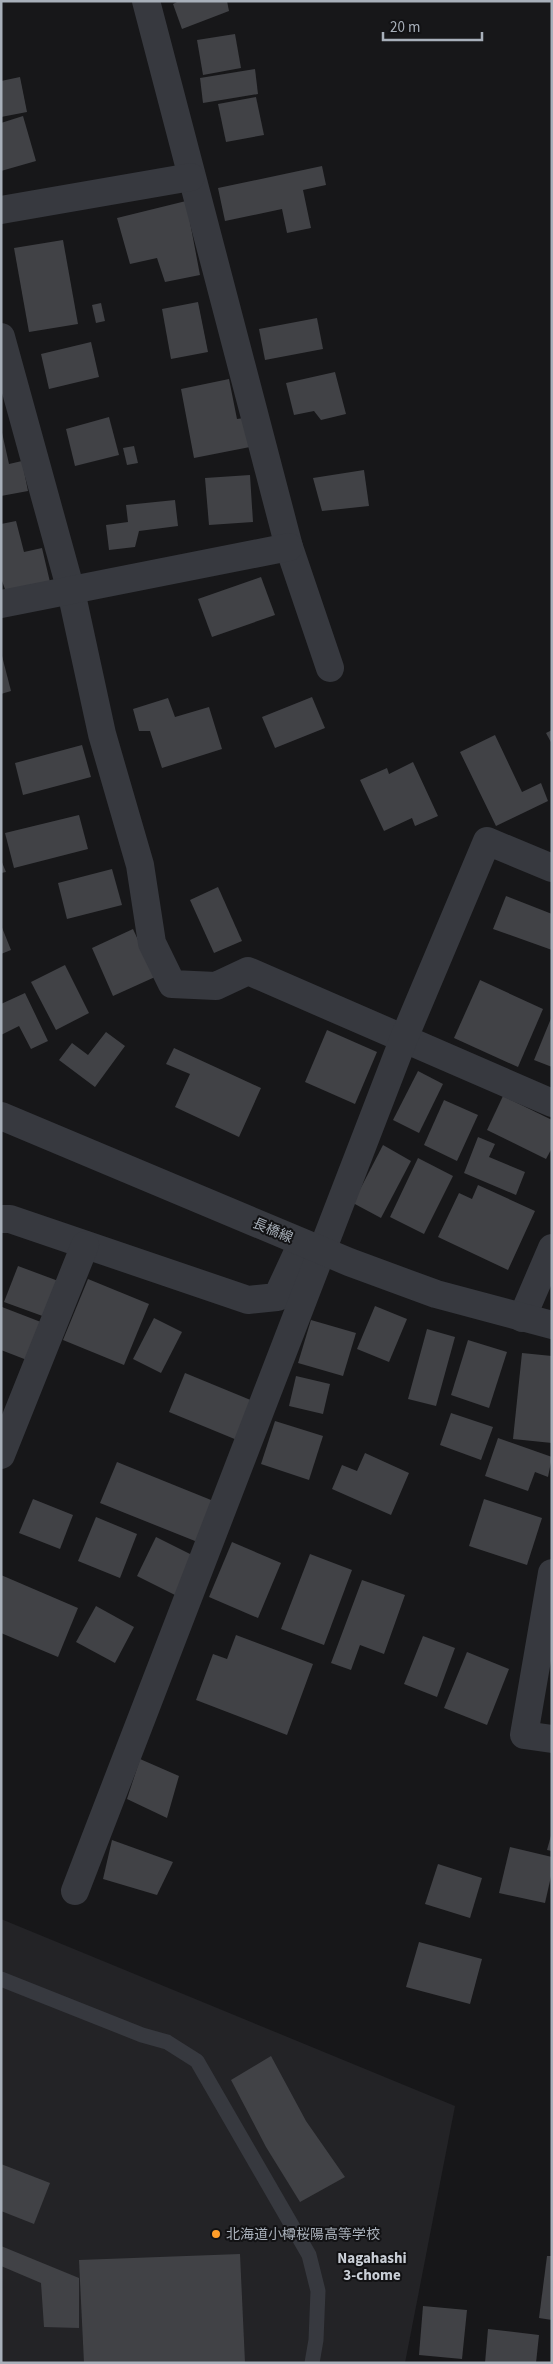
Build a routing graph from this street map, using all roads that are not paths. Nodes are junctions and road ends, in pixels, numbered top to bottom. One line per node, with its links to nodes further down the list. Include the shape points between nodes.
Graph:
1 (146, 1): 2 (street)
2 (191, 178): 3 (street); 5 (street, via 216,262)
3 (1, 210)
4 (1, 337): 6 (street)
5 (289, 547): 6 (street); 8 (street)
6 (71, 591): 7 (street); 10 (street, via 102,734 140,866 152,943 172,984 216,986 248,971)
7 (1, 604)
8 (330, 668)
9 (552, 868): 10 (street, via 488,841)
10 (404, 1038): 11 (street); 15 (street)
11 (552, 1103)
12 (1, 1116): 15 (street, 長橋線)
13 (1, 1219): 14 (street, via 10,1219)
14 (85, 1245): 15 (street, via 248,1300 277,1297); 19 (street)
15 (312, 1246): 17 (street, 長橋線, via 436,1294); 22 (street)
16 (552, 1248): 17 (street)
17 (522, 1318): 18 (street, 長橋線)
18 (552, 1325)
19 (1, 1455)
20 (552, 1573): 21 (street, via 524,1735)
21 (552, 1739)
22 (75, 1891)
23 (1, 1979): 24 (lane, via 167,2042 197,2061 309,2255 318,2291)
24 (312, 2363)

